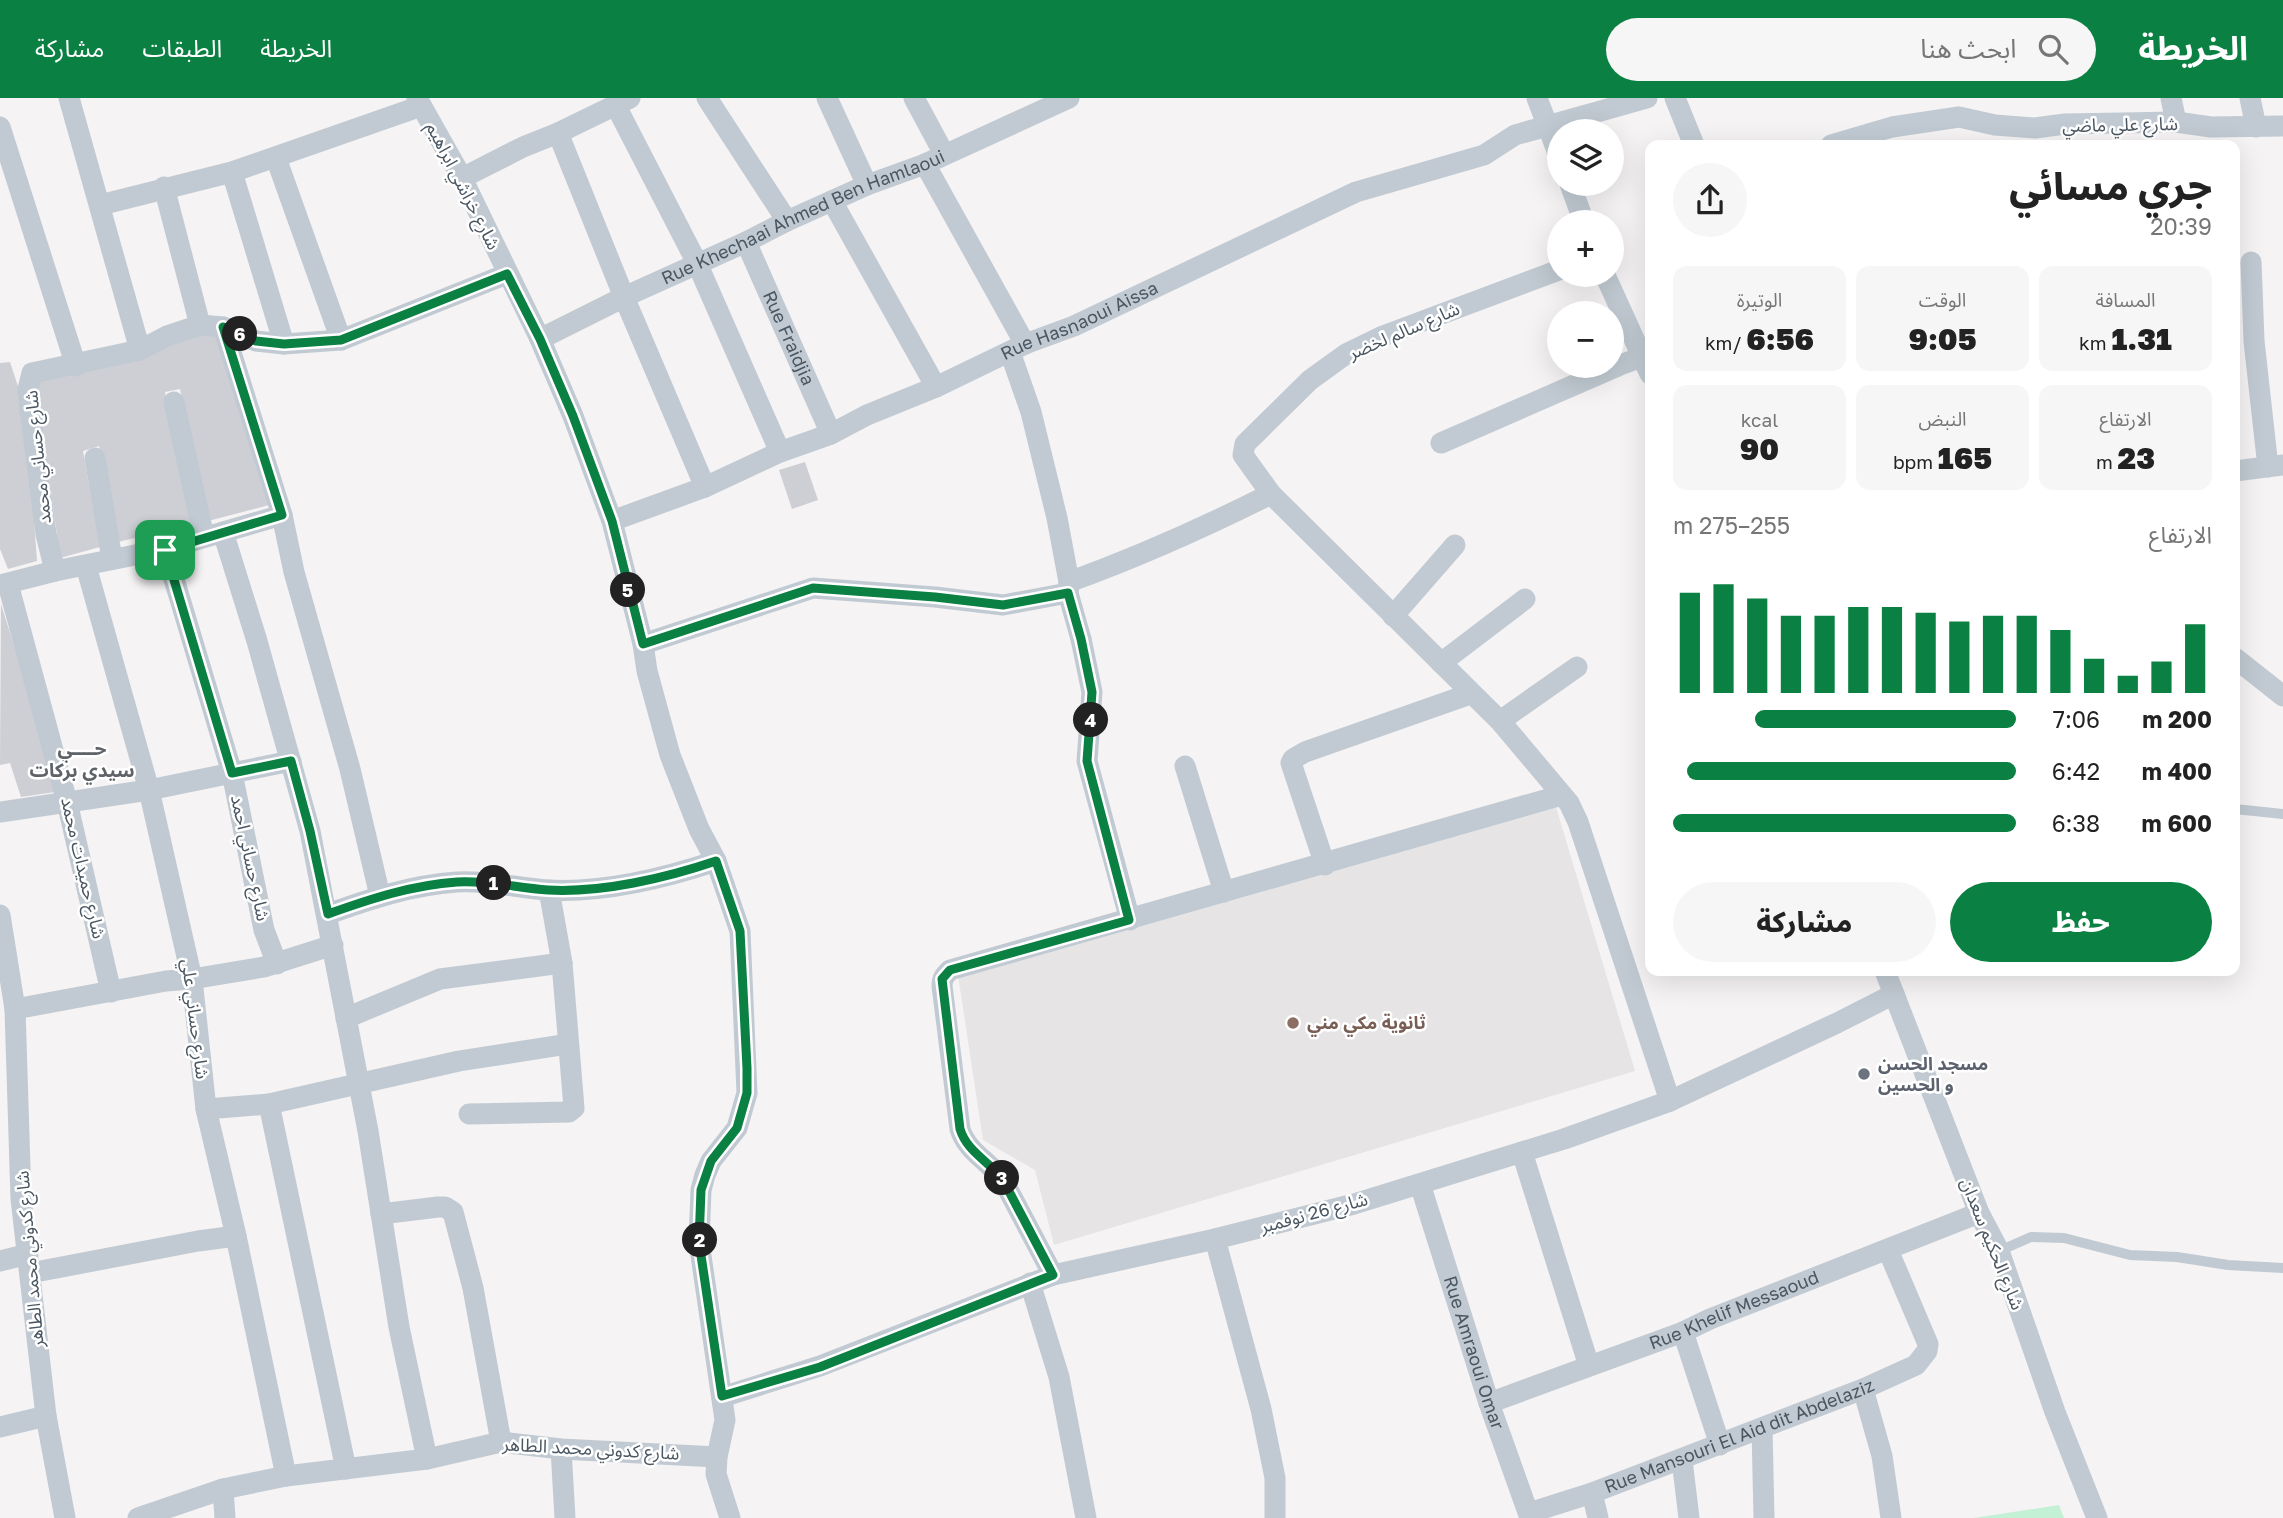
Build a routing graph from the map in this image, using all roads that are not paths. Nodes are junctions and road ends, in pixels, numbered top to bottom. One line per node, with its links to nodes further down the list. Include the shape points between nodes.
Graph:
1 (69, 98): 34 (street)
2 (707, 98): 35 (street)
3 (827, 98): 31 (street)
4 (914, 98): 25 (street)
5 (1069, 98): 25 (street, Rue Khechaai Ahmed Ben Hamlaoui)
6 (1537, 98): 15 (street)
7 (1647, 98): 14 (street, Rue Hasnaoui Aissa)
8 (1675, 98): 23 (street)
9 (2171, 98): 16 (street)
10 (2250, 98): 20 (street)
11 (419, 102): 26 (street); 29 (street, شارع خراشي ابراهيم)
12 (623, 102): 21 (street); 38 (street)
13 (1957, 107): 22 (street, شارع علي ماضي, via 1995,125); 24 (street)
14 (1569, 119)
15 (1547, 122)
16 (2176, 122): 20 (street, شارع علي ماضي); 22 (street, شارع علي ماضي, via 2065,124)
17 (2283, 126): 20 (street, شارع علي ماضي)
18 (0, 127): 30 (street)
19 (1547, 127): 48 (street, Rue Hasnaoui Aissa, via 1515,135 1484,155 1356,192 1074,326)
20 (2256, 127)
21 (558, 133): 29 (street); 42 (street)
22 (2037, 136)
23 (1692, 140)
24 (1847, 140)
25 (944, 154): 27 (street, Rue Khechaai Ahmed Ben Hamlaoui)
26 (276, 158): 28 (street); 46 (street)
27 (925, 164): 31 (street, Rue Khechaai Ahmed Ben Hamlaoui); 48 (street)
28 (232, 172): 32 (street); 47 (street)
29 (462, 178): 39 (street, شارع خراشي ابراهيم)
30 (8, 179): 52 (street)
31 (867, 185): 33 (street, Rue Khechaai Ahmed Ben Hamlaoui)
32 (164, 187): 34 (street); 43 (street)
33 (832, 201): 35 (street, Rue Khechaai Ahmed Ben Hamlaoui); 53 (street)
34 (100, 205): 49 (street)
35 (787, 221): 36 (street, Rue Khechaai Ahmed Ben Hamlaoui)
36 (746, 242): 38 (street, Rue Khechaai Ahmed Ben Hamlaoui); 55 (street, Rue Fraidjia)
37 (2251, 262): 59 (street, via 2254,341)
38 (696, 263): 42 (street, Rue Khechaai Ahmed Ben Hamlaoui); 57 (street)
39 (507, 274): 45 (street, شارع خراشي ابراهيم); 46 (street, شارع حساني محمد)
40 (1547, 275): 62 (street, شارع سالم لخضر, via 1383,337 1346,354 1310,380 1245,444 1243,455)
41 (1611, 287): 50 (street)
42 (624, 297): 45 (street, Rue Khechaai Ahmed Ben Hamlaoui); 61 (street)
43 (200, 325): 44 (street, شارع حساني محمد); 49 (street, شارع حساني محمد)
44 (223, 327): 47 (street, شارع حساني محمد, via 256,341); 63 (street)
45 (540, 339): 64 (street, شارع خراشي ابراهيم)
46 (341, 340): 47 (street, شارع حساني محمد)
47 (284, 344)
48 (1017, 348): 53 (street, Rue Hasnaoui Aissa); 72 (street, via 1057,518)
49 (140, 350): 52 (street, شارع حساني محمد)
50 (1645, 355)
51 (1645, 362): 56 (street)
52 (76, 366): 70 (street, شارع حساني محمد, via 37,370 28,389)
53 (936, 387): 55 (street, Rue Hasnaoui Aissa)
54 (174, 402): 65 (street)
55 (831, 433): 57 (street, Rue Hasnaoui Aissa)
56 (1441, 443)
57 (798, 449): 61 (street, Rue Hasnaoui Aissa)
58 (95, 458): 68 (street)
59 (2276, 466): 60 (street)
60 (2240, 470)
61 (705, 487): 64 (street, Rue Hasnaoui Aissa)
62 (1271, 494): 72 (street); 74 (street)
63 (282, 515): 65 (street); 95 (street)
64 (612, 521): 75 (street, شارع خراشي ابراهيم)
65 (214, 534): 67 (street); 82 (street)
66 (1455, 545): 74 (street)
67 (165, 550): 68 (street); 84 (street, شارع حساني احمد)
68 (112, 559): 69 (street)
69 (86, 566): 70 (street); 85 (street, شارع حساني علي)
70 (55, 571): 71 (street)
71 (4, 584): 87 (street, شارع حميدات محمد)
72 (1068, 587): 75 (street, via 1003,605 813,588); 98 (street, via 1092,692 1087,761)
73 (1525, 599): 77 (street)
74 (1393, 616): 77 (street)
75 (643, 644): 91 (street, شارع خراشي ابراهيم, via 670,755)
76 (2240, 662): 80 (street)
77 (1441, 663): 79 (street)
78 (1577, 667): 81 (street)
79 (1470, 694): 81 (street); 92 (street, via 1293,759)
80 (2283, 696)
81 (1500, 722): 86 (street)
82 (291, 761): 84 (street); 96 (street)
83 (1185, 766): 94 (street)
84 (232, 773): 85 (street); 101 (street, شارع حساني احمد, via 264,930)
85 (149, 790): 87 (street); 103 (street, شارع حساني علي)
86 (1562, 795): 92 (street); 111 (street, via 1578,822)
87 (67, 802): 89 (street); 104 (street, شارع حميدات محمد)
88 (2240, 810): 90 (lane)
89 (0, 812)
90 (2283, 814)
91 (716, 861): 93 (street, via 654,879); 132 (street, شارع خراشي ابراهيم, via 740,931 747,1068 747,1093 737,1128 711,1161 701,1190 699,1242)
92 (1325, 864): 94 (street)
93 (549, 890): 95 (street, via 459,882); 100 (street)
94 (1224, 892): 98 (street)
95 (380, 895): 96 (street)
96 (328, 914): 99 (street)
97 (0, 915): 106 (street, شارع كدوني محمد الطاهر)
98 (1129, 920): 127 (street, via 950,970 942,979 963,1139 1003,1180)
99 (333, 946): 101 (street); 107 (street)
100 (562, 963): 107 (street, via 440,979); 109 (street)
101 (278, 964): 103 (street)
102 (1887, 976): 105 (street, شارع الحكيم سعدان)
103 (192, 979): 104 (street); 113 (street, شارع حساني علي)
104 (111, 992): 106 (street)
105 (1894, 994): 111 (street, شارع 26 نوفمبر); 118 (street, شارع الحكيم سعدان)
106 (15, 1009): 108 (street, شارع كدوني محمد الطاهر)
107 (345, 1018): 110 (street)
108 (8, 1034): 115 (street, شارع كدوني محمد الطاهر)
109 (568, 1044): 110 (street); 114 (street, via 572,1111)
110 (359, 1083): 112 (street); 119 (street)
111 (1670, 1101): 116 (street, شارع 26 نوفمبر)
112 (269, 1104): 113 (street); 143 (street)
113 (206, 1109): 120 (street, شارع حساني علي)
114 (469, 1114)
115 (10, 1152): 125 (street, شارع كدوني محمد الطاهر)
116 (1522, 1152): 117 (street, شارع 26 نوفمبر); 130 (street)
117 (1420, 1184): 121 (street, شارع 26 نوفمبر); 133 (street, Rue Amraoui Omar)
118 (1979, 1213): 122 (street, Rue Khelif Messaoud); 123 (street, شارع الحكيم سعدان)
119 (381, 1214): 137 (street, via 438,1207 453,1212 473,1288); 141 (street)
120 (236, 1236): 125 (street); 144 (street, شارع حساني علي)
121 (1215, 1239): 127 (street, شارع 26 نوفمبر); 154 (street, via 1261,1409 1275,1478)
122 (1888, 1250): 129 (street, Rue Khelif Messaoud); 131 (street, Rue Mansouri El Aid dit Abdelaziz, via 1925,1336 1927,1351 1916,1365)
123 (1999, 1251): 126 (lane, via 2031,1237 2064,1238 2130,1255); 159 (street, شارع الحكيم سعدان)
124 (0, 1261): 125 (street)
125 (29, 1263): 134 (street, شارع كدوني محمد الطاهر)
126 (2283, 1268)
127 (1053, 1275): 128 (street, شارع 26 نوفمبر)
128 (1030, 1283): 132 (street, شارع 26 نوفمبر, via 820,1367); 153 (street, via 1059,1377)
129 (1684, 1332): 130 (street, Rue Khelif Messaoud); 138 (street)
130 (1589, 1366): 133 (street, Rue Khelif Messaoud)
131 (1863, 1389): 136 (street, Rue Mansouri El Aid dit Abdelaziz); 158 (street, via 1882,1456)
132 (722, 1396): 140 (street, شارع خراشي ابراهيم, via 725,1420)
133 (1489, 1403): 147 (street, Rue Amraoui Omar)
134 (46, 1416): 135 (street); 148 (street, شارع كدوني محمد الطاهر)
135 (0, 1427)
136 (1762, 1428): 138 (street, Rue Mansouri El Aid dit Abdelaziz); 157 (street)
137 (501, 1442): 139 (street, شارع كدوني محمد الطاهر); 141 (street, شارع كدوني محمد الطاهر)
138 (1720, 1445): 142 (street, Rue Mansouri El Aid dit Abdelaziz)
139 (561, 1449): 140 (street, شارع كدوني محمد الطاهر); 151 (street)
140 (717, 1457): 152 (street, شارع خراشي ابراهيم, via 718,1486)
141 (426, 1459): 143 (street, شارع كدوني محمد الطاهر)
142 (1682, 1460): 146 (street, Rue Mansouri El Aid dit Abdelaziz); 156 (street)
143 (346, 1469): 144 (street, شارع كدوني محمد الطاهر)
144 (286, 1476): 145 (street, شارع كدوني محمد الطاهر)
145 (223, 1489): 149 (street, شارع كدوني محمد الطاهر); 150 (street)
146 (1592, 1493): 147 (street, Rue Mansouri El Aid dit Abdelaziz); 155 (street)
147 (1529, 1516)
148 (65, 1518)
149 (138, 1518)
150 (225, 1518)
151 (565, 1518)
152 (730, 1518)
153 (1086, 1518)
154 (1275, 1518)
155 (1598, 1518)
156 (1689, 1518)
157 (1763, 1518)
158 (1891, 1518)
159 (2097, 1518)

